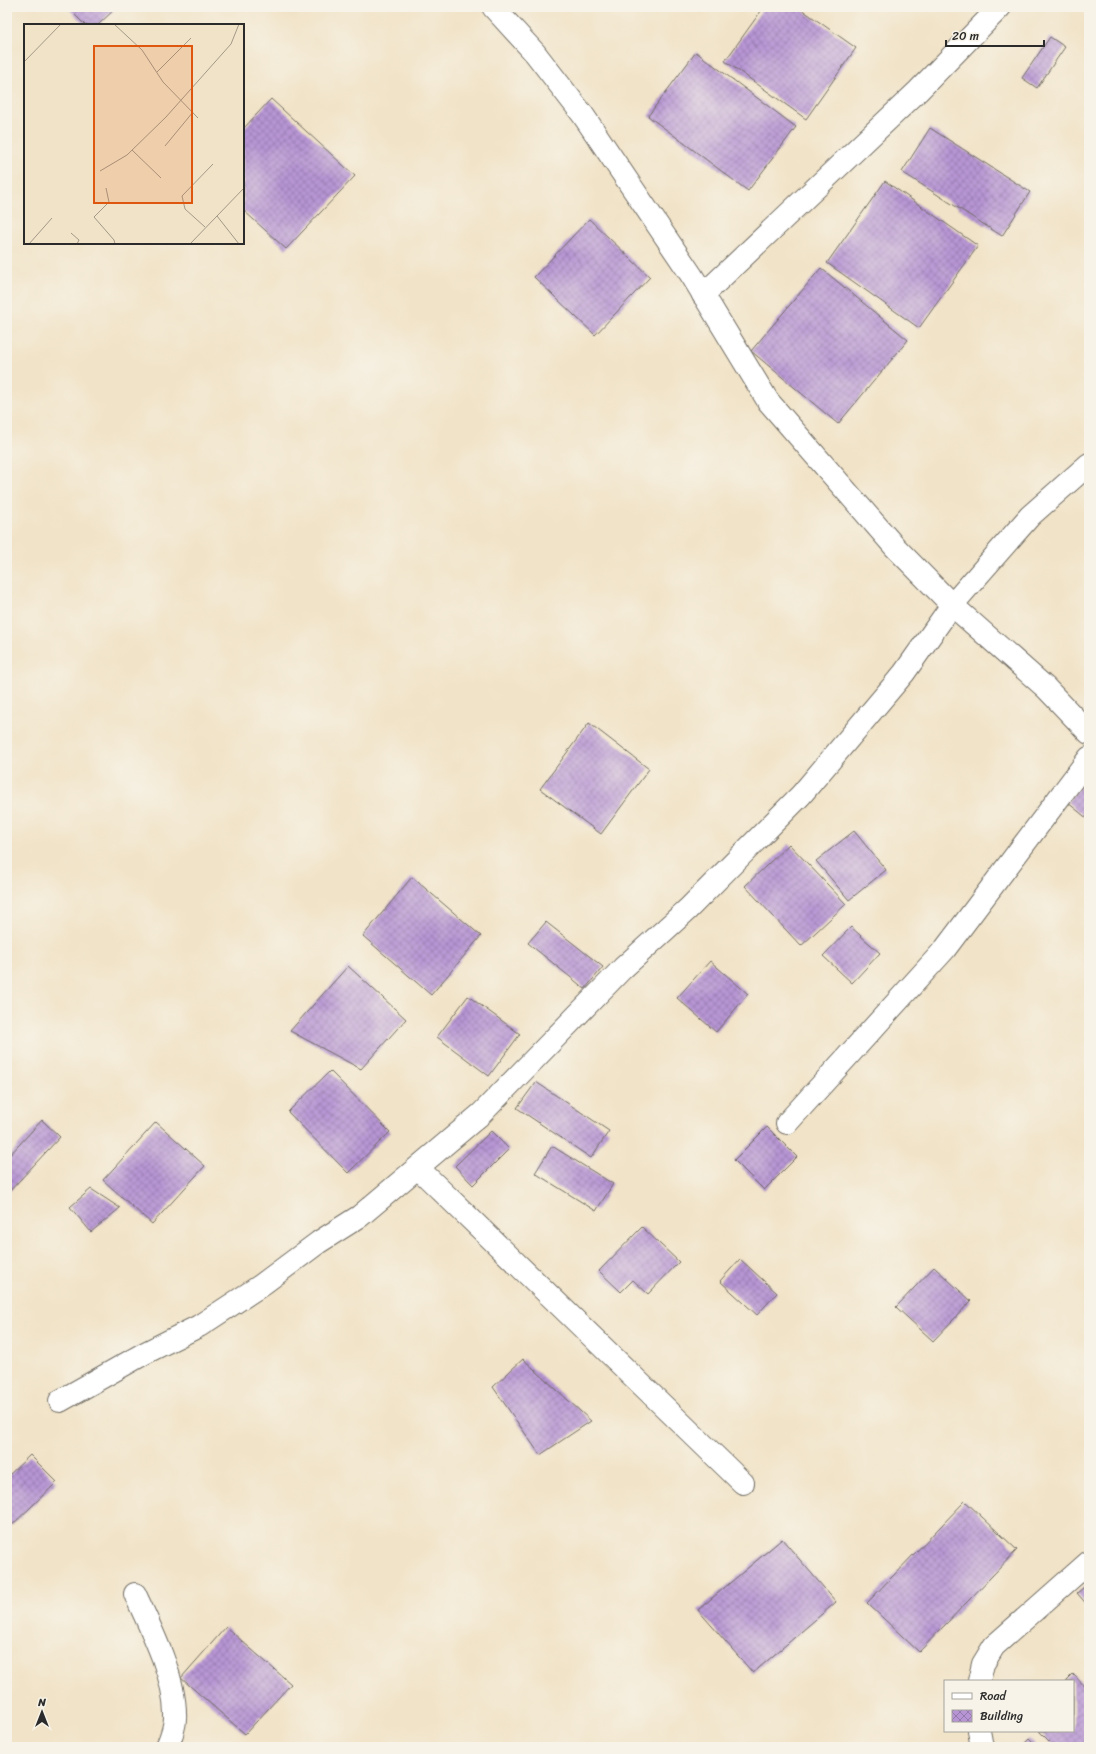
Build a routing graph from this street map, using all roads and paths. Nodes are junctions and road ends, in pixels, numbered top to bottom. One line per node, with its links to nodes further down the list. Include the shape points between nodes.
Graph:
1 (493, 7): 3 (street, via 535,53 583,115)
2 (1000, 7): 3 (street, via 918,91)
3 (703, 295): 5 (street, via 768,401 895,547)
4 (1089, 464): 5 (street, via 1030,516)
5 (952, 604): 6 (street, via 1046,688); 9 (street, via 904,673 790,806 688,908 623,968 481,1114)
6 (1089, 733)
7 (1089, 758): 8 (street, via 945,949)
8 (787, 1123)
9 (418, 1168): 10 (street, via 360,1216 199,1326 145,1352); 11 (street)
10 (60, 1401)
11 (743, 1483)
12 (1089, 1562): 14 (street, via 994,1646 983,1664)
13 (135, 1594): 16 (street, via 158,1646 174,1697 176,1715)
14 (979, 1680)
15 (979, 1732): 17 (street)
16 (167, 1747)
17 (982, 1747)

